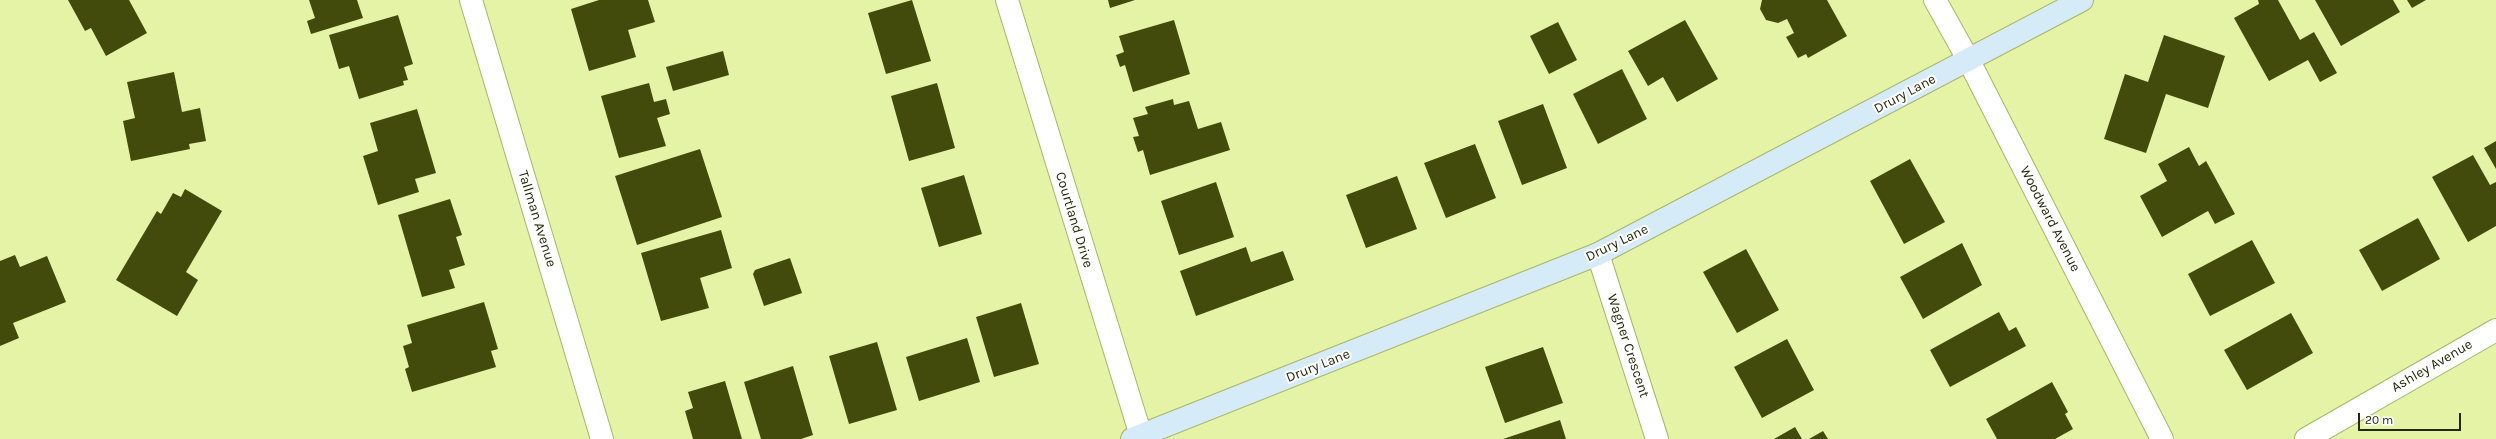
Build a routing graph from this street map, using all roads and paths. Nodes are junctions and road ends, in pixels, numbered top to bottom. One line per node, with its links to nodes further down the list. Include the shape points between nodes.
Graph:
1 (472, 0): 9 (street, Tallman Avenue)
2 (1007, 0): 8 (street, Courtland Drive)
3 (1935, 0): 5 (street, Woodward Avenue)
4 (2082, 0): 5 (street, Drury Lane)
5 (1969, 61): 6 (street, Drury Lane); 11 (street, Woodward Avenue)
6 (1598, 254): 8 (street, Drury Lane); 10 (street, Wagner Crescent)
7 (2496, 330): 12 (street, Ashley Avenue)
8 (1138, 438)
9 (602, 439)
10 (1657, 439)
11 (2162, 439)
12 (2306, 439)

